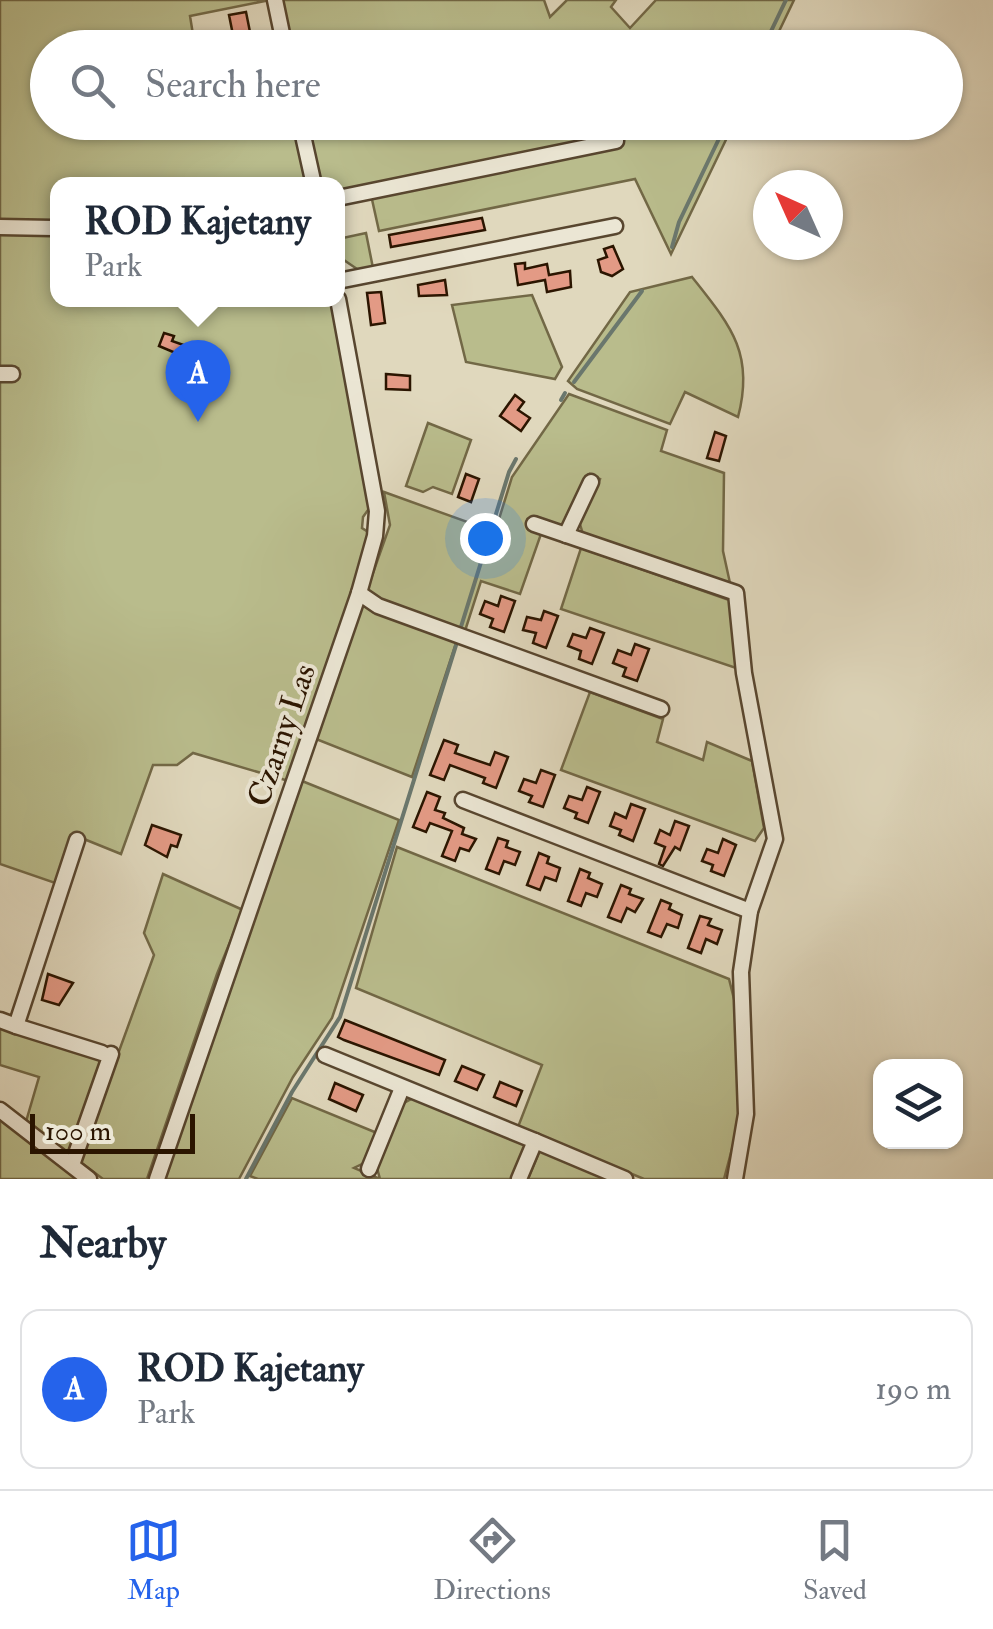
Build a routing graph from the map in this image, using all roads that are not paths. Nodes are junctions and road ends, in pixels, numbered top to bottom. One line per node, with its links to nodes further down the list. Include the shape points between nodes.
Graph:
1 (275, 0): 2 (street)
2 (281, 30)
3 (304, 140): 5 (street)
4 (616, 141): 6 (street)
5 (312, 177)
6 (345, 197)
7 (615, 226): 10 (street)
8 (0, 227): 9 (street)
9 (50, 228)
10 (345, 280)
11 (339, 307): 15 (street, Czarny Las, via 377,510)
12 (591, 482): 14 (street)
13 (534, 524): 14 (street)
14 (566, 534): 19 (street, via 736,593 776,839)
15 (359, 593): 16 (street, via 378,606); 29 (street, Czarny Las)
16 (661, 709)
17 (463, 800): 19 (street)
18 (76, 840): 21 (street)
19 (750, 911): 32 (street, via 741,972 746,1114)
20 (0, 1020): 21 (street)
21 (16, 1026): 26 (street, via 106,1054)
22 (325, 1055): 23 (street)
23 (402, 1088): 25 (street); 27 (street)
24 (0, 1110): 26 (street)
25 (535, 1140): 30 (street); 31 (street)
26 (72, 1165): 28 (street)
27 (369, 1170)
28 (90, 1179)
29 (157, 1179)
30 (519, 1179)
31 (624, 1179)
32 (736, 1179)

